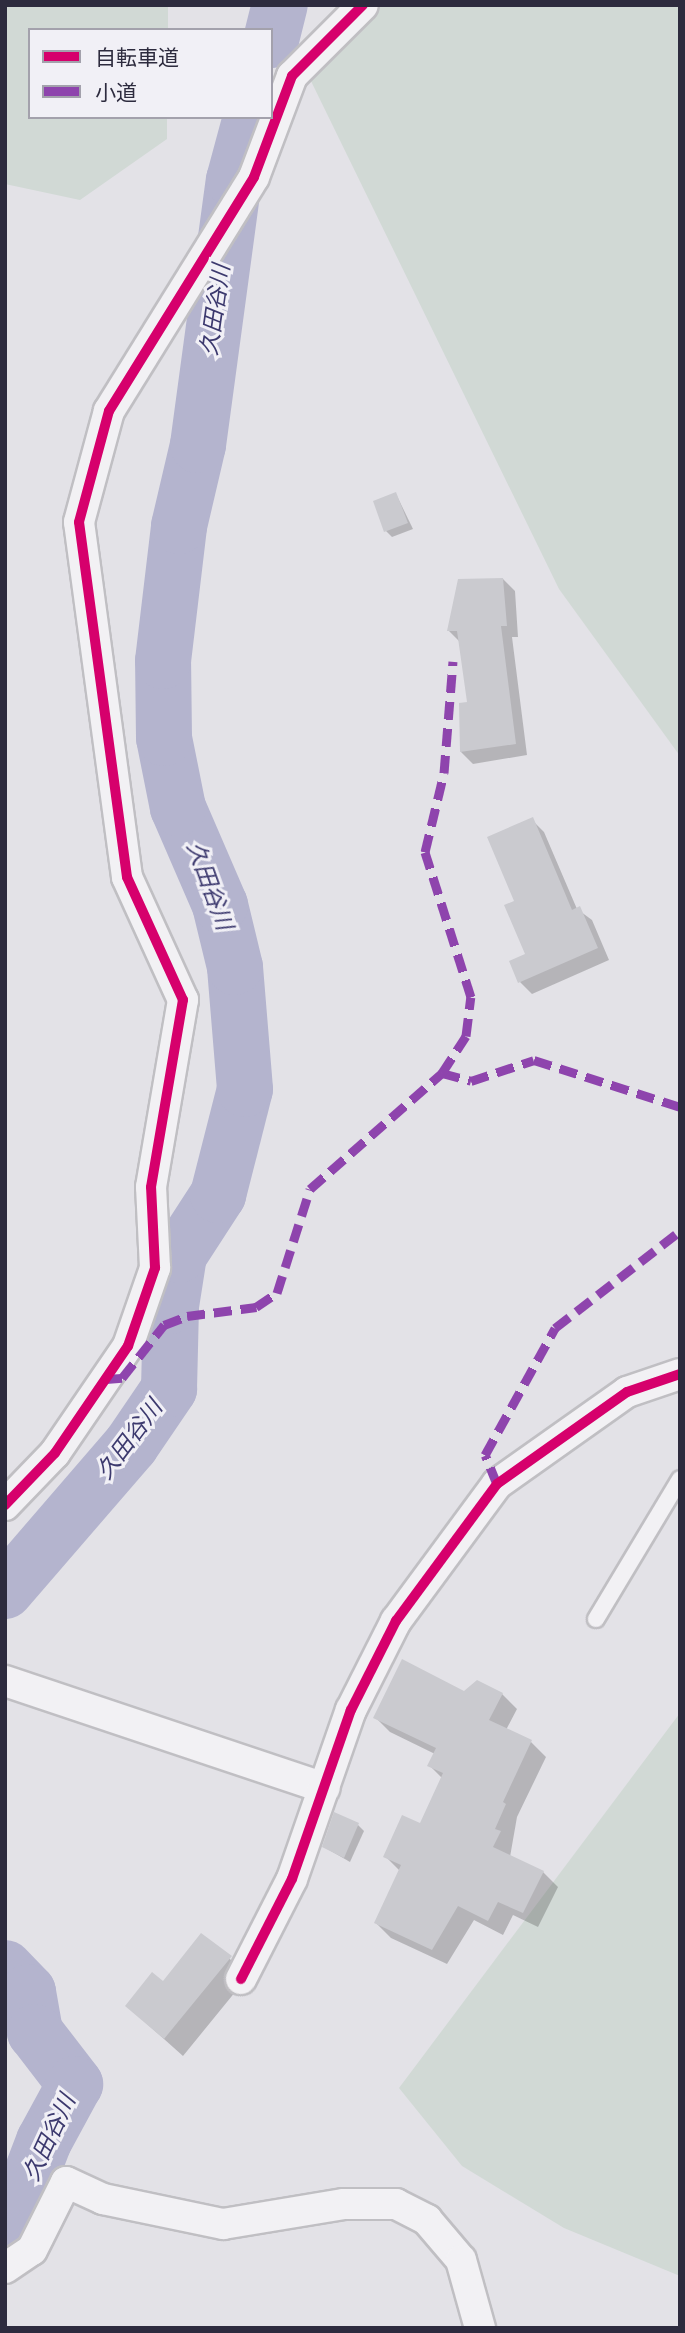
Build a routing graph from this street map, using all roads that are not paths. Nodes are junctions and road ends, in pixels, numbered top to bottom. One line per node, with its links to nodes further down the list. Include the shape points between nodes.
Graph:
1 (363, 5): 4 (street, via 292,76 254,177 109,411 79,523 127,877 183,1000 151,1187 155,1268 128,1346 55,1453)
2 (680, 1374): 7 (street, via 626,1392 498,1484 396,1621 351,1710)
3 (680, 1479): 5 (lane)
4 (5, 1506)
5 (596, 1619)
6 (5, 1681): 7 (street)
7 (325, 1788): 8 (street, via 292,1880)
8 (241, 1979)
9 (5, 2268): 10 (street, via 32,2249 66,2182 103,2199 223,2224 344,2204 396,2204 427,2220 461,2260)
10 (480, 2328)

